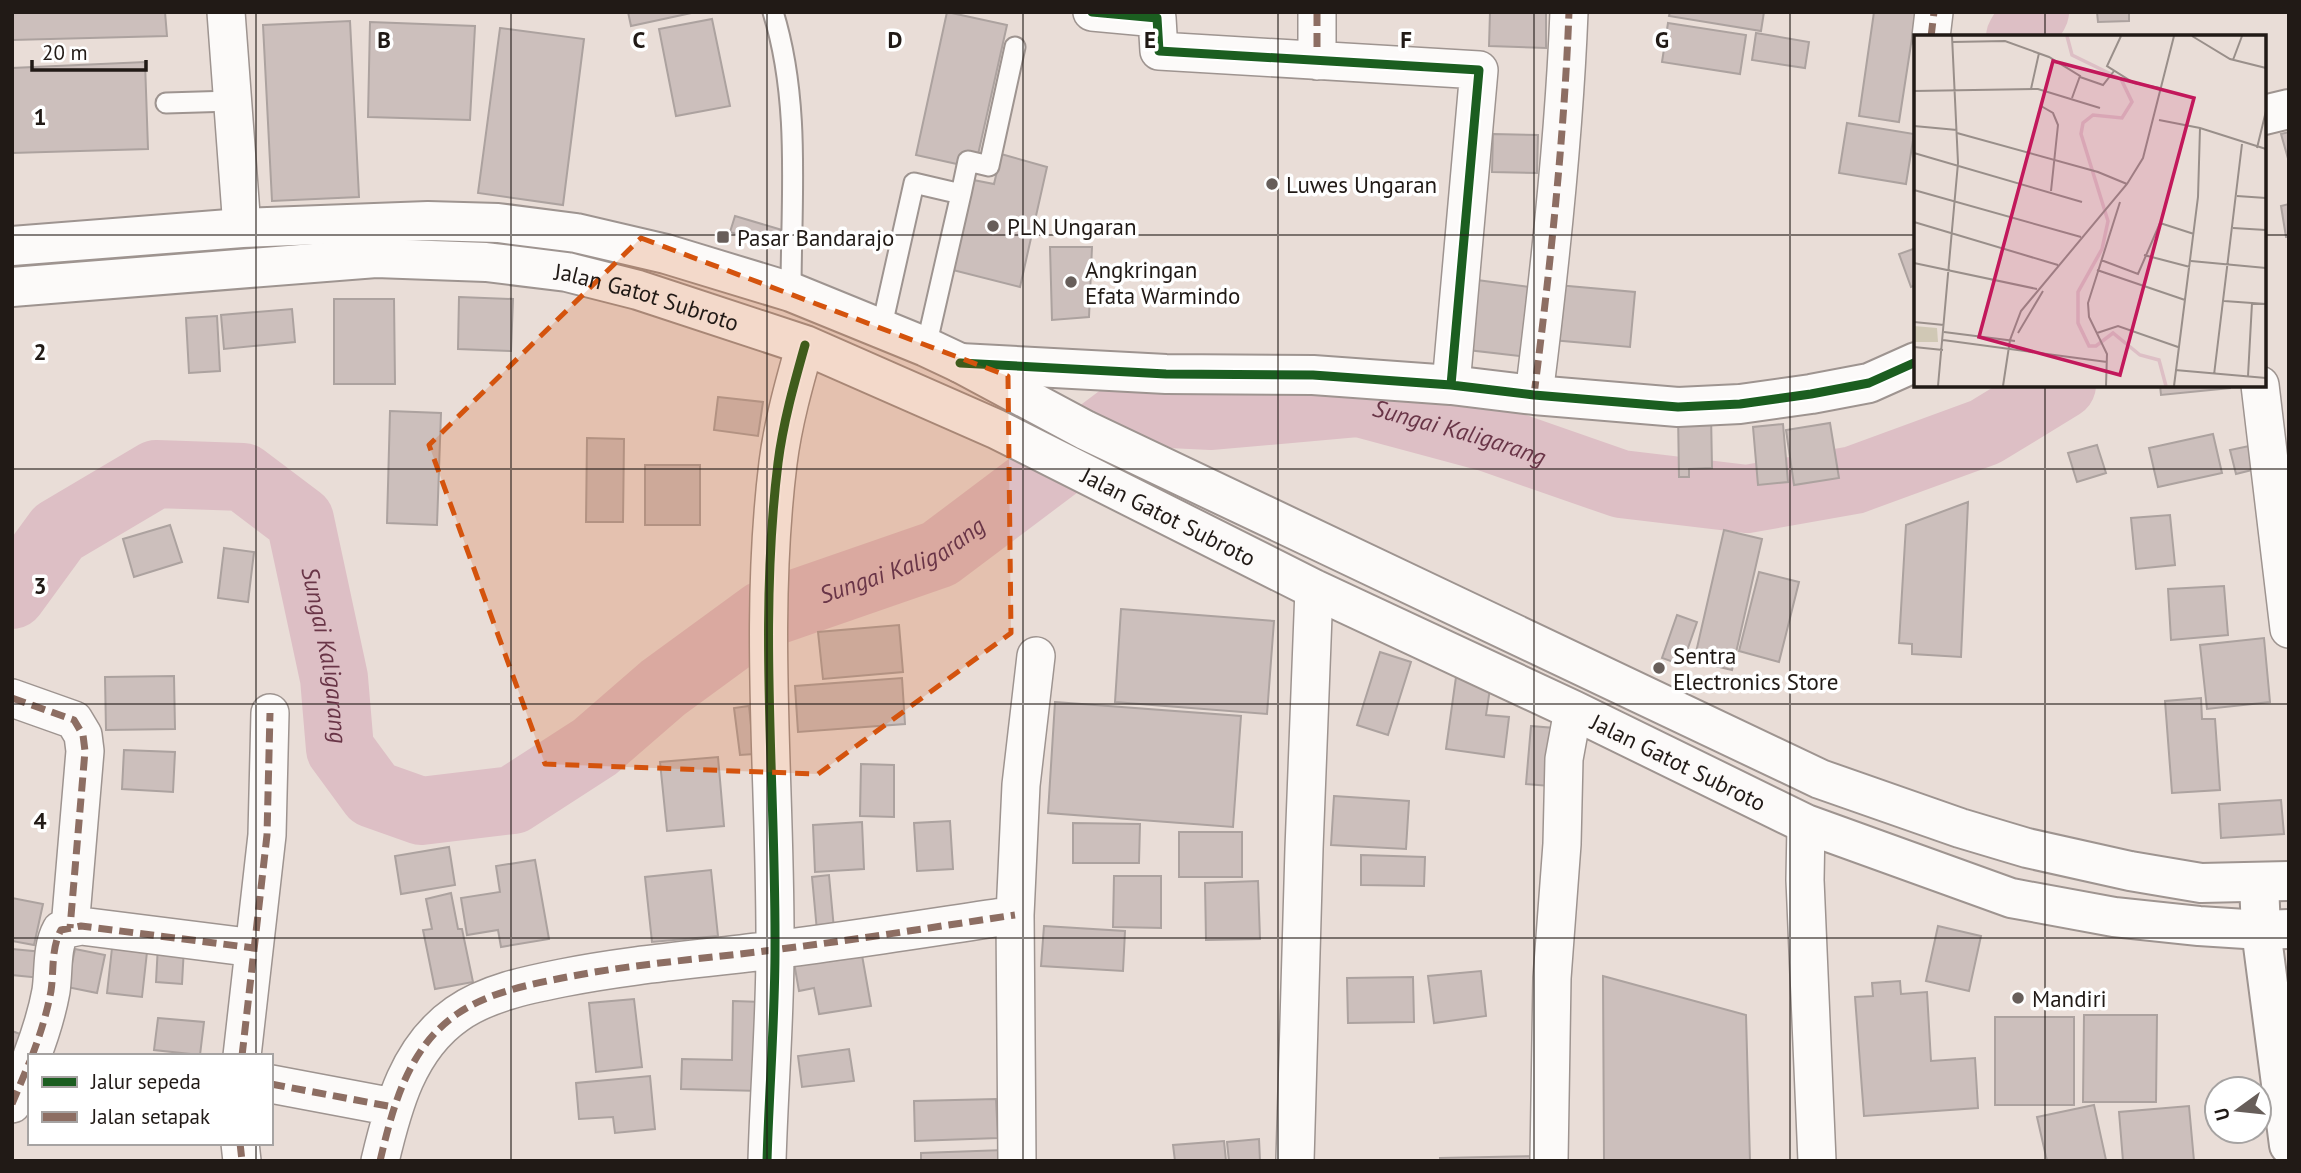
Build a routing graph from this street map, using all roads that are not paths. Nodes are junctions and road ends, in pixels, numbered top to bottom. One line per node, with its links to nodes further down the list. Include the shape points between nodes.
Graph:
1 (226, 12): 10 (street)
2 (773, 12): 18 (lane, via 792,113)
3 (1092, 12): 9 (street, via 1157,18 1158,51)
4 (1317, 12): 9 (street)
5 (1569, 12): 26 (street, via 1566,88)
6 (1934, 12): 7 (street)
7 (1931, 35)
8 (1015, 47): 14 (lane, via 989,166 968,161)
9 (1317, 61): 24 (street, via 1479,70)
10 (232, 101): 11 (lane); 15 (street)
11 (166, 103)
12 (2289, 109): 13 (main road)
13 (2266, 115)
14 (961, 194): 19 (lane, via 914,183); 21 (lane)
15 (242, 228): 16 (main road, Jalan Gatot Subroto); 18 (main road, Jalan Gatot Subroto, via 498,223 576,233 666,254)
16 (12, 246)
17 (12, 287): 20 (main road, Jalan Gatot Subroto, via 376,258 486,262 567,272 638,290)
18 (791, 292): 19 (main road, Jalan Gatot Subroto)
19 (881, 330): 21 (main road, Jalan Gatot Subroto)
20 (806, 345): 27 (main road, Jalan Gatot Subroto, via 996,429); 39 (street, via 778,461 769,596)
21 (926, 347): 22 (main road, Jalan Gatot Subroto)
22 (960, 363): 24 (main road); 34 (main road, Jalan Gatot Subroto, via 1188,480 1819,779 2027,848 2201,883)
23 (1914, 363): 26 (main road, via 1869,383 1740,404 1678,407)
24 (1451, 384): 26 (main road)
25 (2260, 387): 28 (street)
26 (1534, 395)
27 (1314, 589): 31 (main road, Jalan Gatot Subroto); 50 (street)
28 (2289, 629)
29 (1036, 656): 35 (street, via 1021,786)
30 (12, 698): 36 (street, via 74,720 83,735)
31 (1573, 710): 33 (main road, Jalan Gatot Subroto); 51 (street, via 1564,759 1563,844 1552,978)
32 (271, 713): 38 (street, via 267,835)
33 (1806, 824): 37 (main road, Jalan Gatot Subroto, via 2011,898 2114,917); 52 (street)
34 (2274, 882): 37 (main road)
35 (1015, 915): 39 (street); 49 (street)
36 (70, 928): 38 (street); 40 (street, via 61,930 56,939 51,990)
37 (2275, 929): 46 (main road)
38 (254, 948): 41 (street)
39 (775, 950): 45 (street, via 617,967 533,984 487,999 457,1014 432,1037 410,1068); 48 (street)
40 (33, 1054)
41 (242, 1054)
42 (28, 1066): 44 (street)
43 (273, 1084): 45 (street)
44 (12, 1104)
45 (393, 1107): 47 (street)
46 (2289, 1145)
47 (380, 1161)
48 (767, 1161)
49 (1017, 1161)
50 (1296, 1161)
51 (1549, 1161)
52 (1817, 1161)

